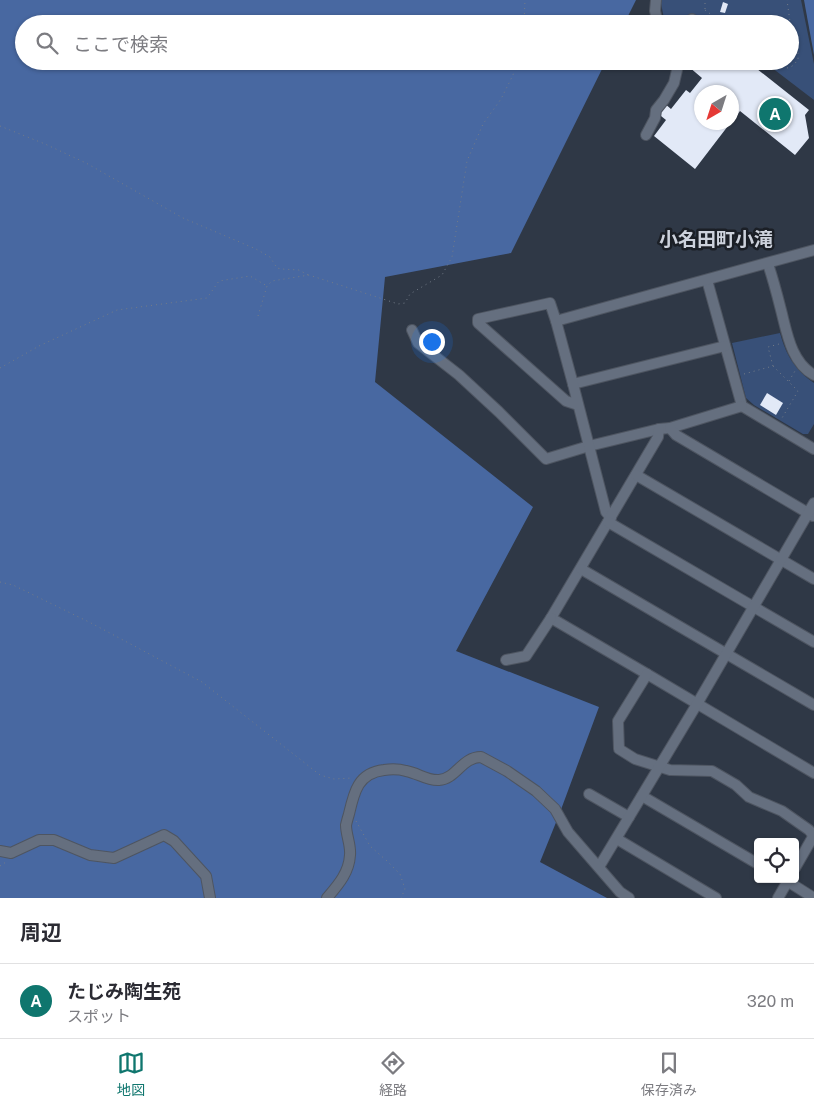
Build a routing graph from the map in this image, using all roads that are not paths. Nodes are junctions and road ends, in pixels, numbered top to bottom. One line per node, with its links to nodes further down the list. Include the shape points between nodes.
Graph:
1 (656, 0): 2 (street)
2 (656, 15)
3 (676, 70): 4 (street, via 674,83 656,110)
4 (646, 134)
5 (814, 250): 6 (street)
6 (768, 264): 7 (street); 11 (street, via 791,346 801,364)
7 (707, 280): 8 (street); 10 (street)
8 (556, 321): 12 (street); 13 (street, via 550,303 478,319 478,324 566,401)
9 (412, 330): 17 (street, via 418,343 466,382 546,459)
10 (724, 346): 12 (street); 14 (street)
11 (814, 375)
12 (573, 384): 13 (street)
13 (578, 405): 17 (street)
14 (742, 406): 15 (street); 16 (street)
15 (665, 428): 17 (street); 18 (street); 20 (street)
16 (813, 444)
17 (589, 446): 21 (street)
18 (636, 475): 21 (street); 22 (street)
19 (814, 503): 20 (street)
20 (811, 514): 22 (street)
21 (610, 520): 23 (street); 25 (street)
22 (780, 560): 24 (street); 25 (street)
23 (581, 569): 26 (street); 28 (street)
24 (814, 580)
25 (754, 607): 27 (street); 28 (street)
26 (551, 618): 29 (street, via 526,656); 30 (street)
27 (814, 642)
28 (726, 654): 31 (street); 32 (street)
29 (506, 660)
30 (647, 674): 31 (street); 33 (street, via 618,721 619,749)
31 (697, 704): 33 (street); 34 (street)
32 (814, 706)
33 (659, 767): 36 (street); 38 (street, via 712,771 736,784 749,797 782,811)
34 (814, 773)
35 (589, 794): 37 (street)
36 (642, 796): 37 (street); 42 (street)
37 (629, 817): 39 (street)
38 (814, 836): 41 (street)
39 (617, 839): 43 (street); 49 (street)
40 (0, 851): 46 (street, via 11,853 39,840 54,840 90,855 114,858 164,835 174,841 206,876)
41 (799, 861)
42 (754, 862)
43 (599, 867): 47 (street, via 568,832 555,809 536,791 481,757 472,758 440,780 390,769 364,778 356,787 346,825 350,856 345,874); 48 (street)
44 (786, 883): 50 (street)
45 (792, 883): 51 (street)
46 (210, 898)
47 (327, 898)
48 (629, 898)
49 (716, 898)
50 (778, 898)
51 (814, 898)

